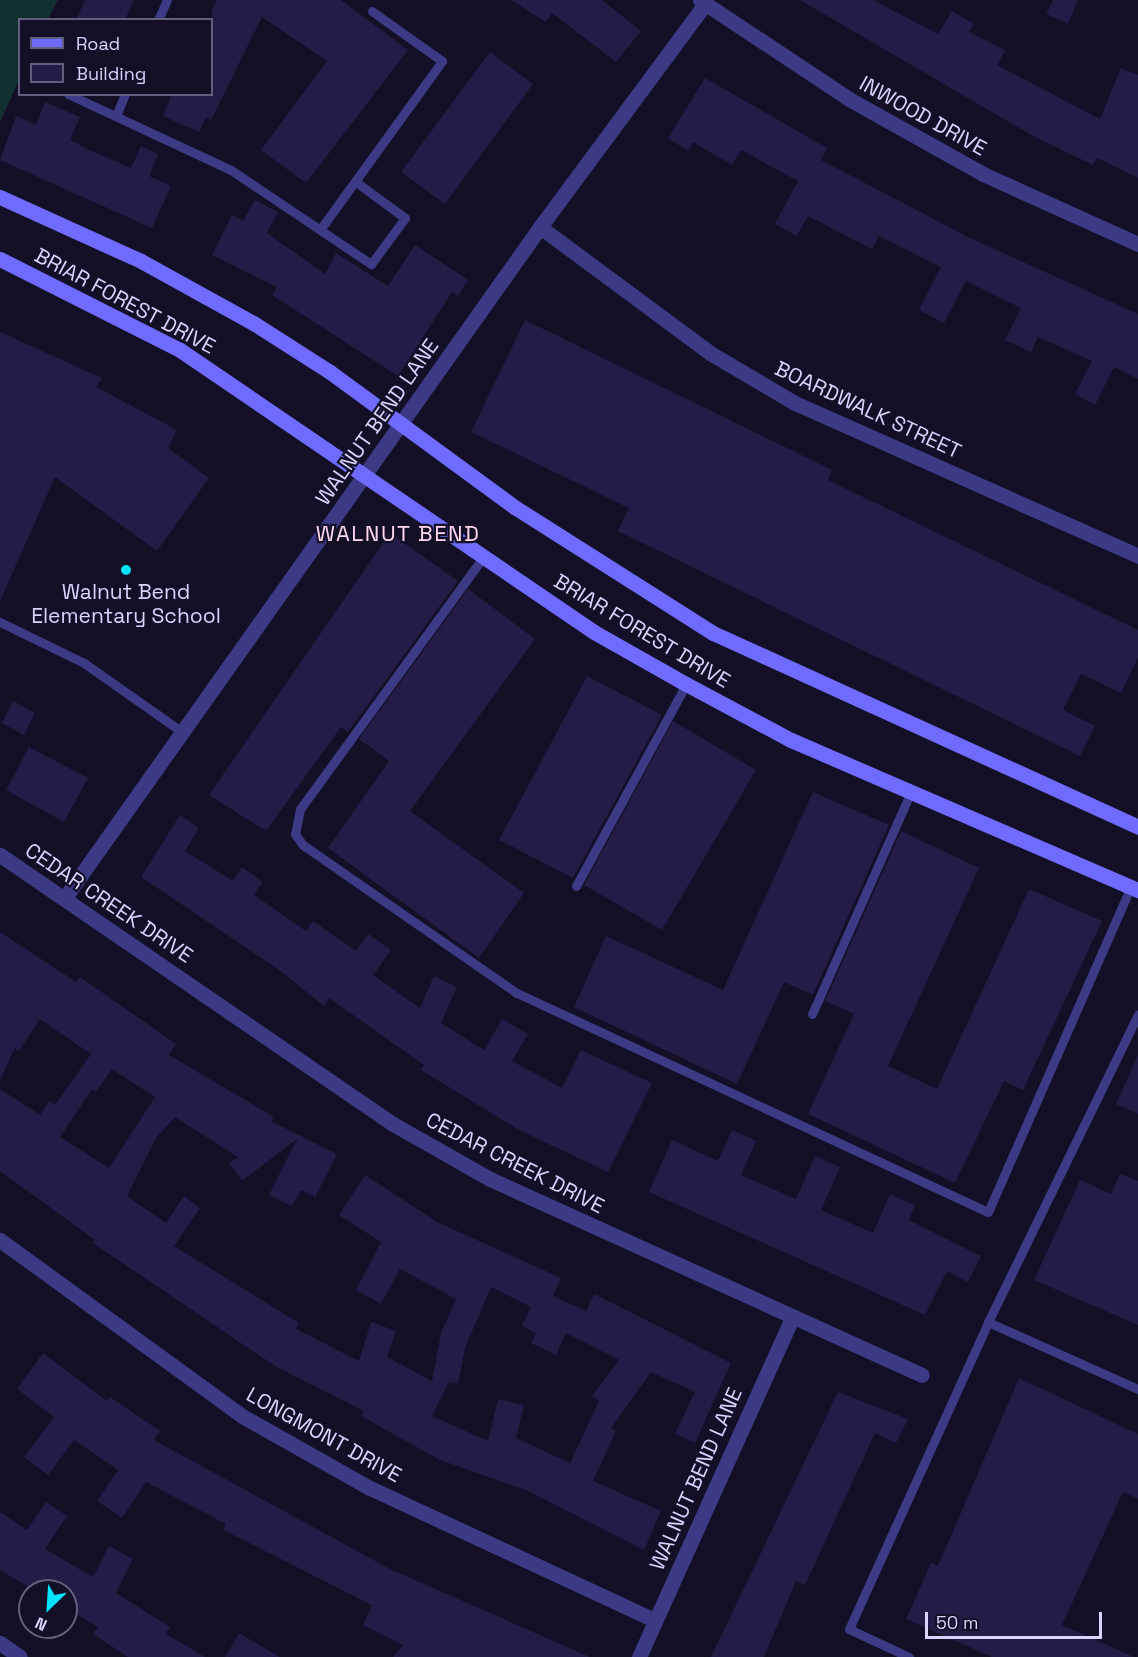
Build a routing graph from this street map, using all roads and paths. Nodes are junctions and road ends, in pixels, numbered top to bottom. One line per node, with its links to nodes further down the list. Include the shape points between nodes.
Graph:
1 (167, 0): 4 (lane)
2 (702, 2): 11 (street, WALNUT BEND LANE); 12 (street, INWOOD DRIVE, via 849,99 962,163)
3 (372, 11): 8 (lane, via 442,61)
4 (159, 18)
5 (72, 96): 7 (lane)
6 (124, 96): 7 (lane)
7 (116, 116): 10 (lane, via 231,170)
8 (356, 182): 10 (lane); 10 (lane, via 405,218 370,264)
9 (0, 197): 14 (main road, BRIAR FOREST DRIVE, via 141,261 255,324)
10 (322, 227)
11 (540, 227): 14 (street, WALNUT BEND LANE); 17 (street, BOARDWALK STREET, via 710,353 795,403)
12 (1138, 244)
13 (0, 259): 15 (main road, BRIAR FOREST DRIVE, via 180,350)
14 (401, 424): 15 (street, WALNUT BEND LANE); 22 (main road, BRIAR FOREST DRIVE, via 516,508 713,633)
15 (366, 474): 16 (main road, BRIAR FOREST DRIVE); 20 (street, WALNUT BEND LANE)
16 (484, 556): 19 (main road, BRIAR FOREST DRIVE, via 594,632); 25 (lane, via 300,809 295,834 303,845 517,993 987,1212)
17 (1138, 556)
18 (0, 622): 20 (lane, via 84,663)
19 (686, 684): 21 (main road, BRIAR FOREST DRIVE, via 791,740); 24 (lane)
20 (182, 732): 26 (street, WALNUT BEND LANE)
21 (911, 792): 25 (main road, BRIAR FOREST DRIVE); 27 (lane)
22 (1138, 827)
23 (0, 855): 26 (street, CEDAR CREEK DRIVE)
24 (576, 886)
25 (1134, 888)
26 (66, 896): 30 (street, CEDAR CREEK DRIVE, via 393,1124 490,1179)
27 (812, 1014)
28 (1138, 1015): 31 (lane)
29 (0, 1240): 34 (street, LONGMONT DRIVE, via 242,1416 370,1488)
30 (792, 1318): 32 (street, CEDAR CREEK DRIVE); 34 (street, WALNUT BEND LANE)
31 (988, 1323): 33 (lane); 38 (lane, via 849,1629)
32 (922, 1375)
33 (1138, 1389)
34 (655, 1620): 37 (street, WALNUT BEND LANE)
35 (0, 1643): 36 (street)
36 (20, 1657)
37 (639, 1657)
38 (909, 1657)

